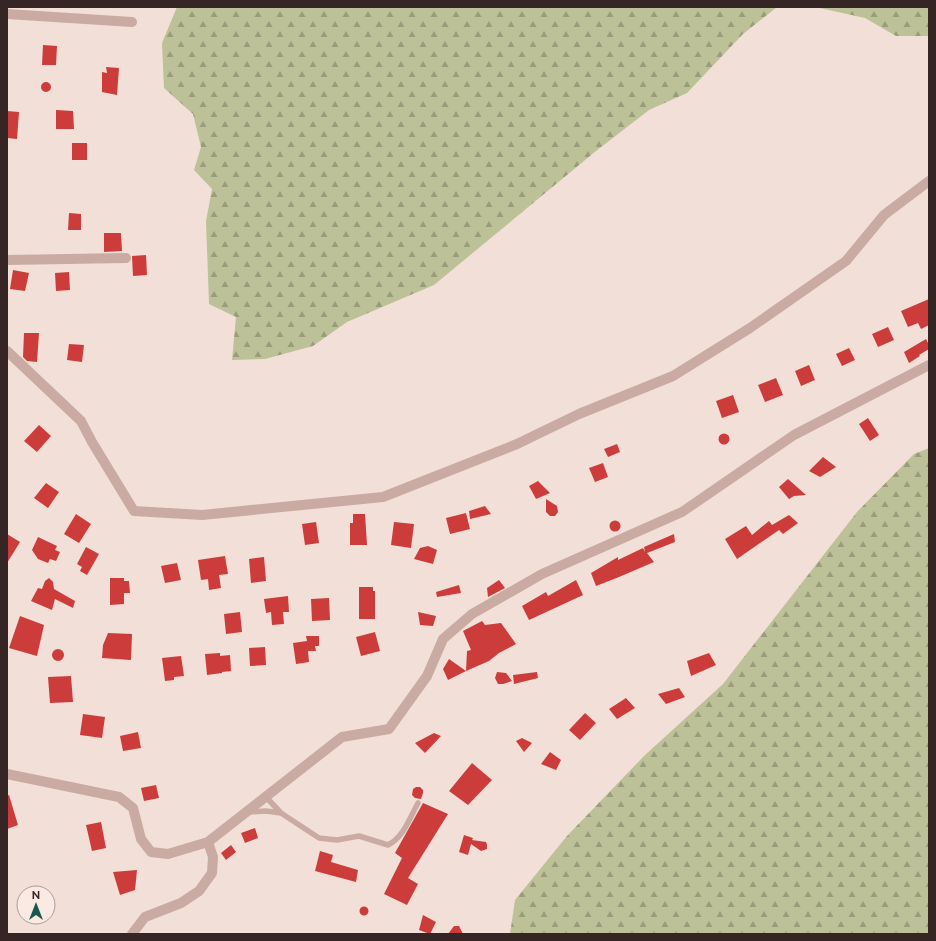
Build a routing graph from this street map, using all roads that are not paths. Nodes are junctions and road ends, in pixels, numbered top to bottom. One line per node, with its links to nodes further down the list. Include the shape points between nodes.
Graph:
1 (7, 14): 2 (street)
2 (132, 22)
3 (929, 181): 6 (street, via 884,215 846,261 750,328 673,376 579,414 517,444 383,497 202,515 134,511 81,421)
4 (126, 258): 5 (street)
5 (7, 260)
6 (7, 351)
7 (929, 365): 9 (street, via 794,434 682,512 542,574 472,614 442,639 427,676 389,729 342,737)
8 (7, 774): 13 (street, via 119,797 133,808 141,839 151,852 168,854)
9 (266, 797): 11 (street); 12 (lane)
10 (418, 803): 12 (lane, via 400,835 388,845 359,836 337,840 319,838)
11 (247, 812): 12 (lane); 13 (street)
12 (281, 813)
13 (208, 842): 14 (street, via 213,857 212,874 199,891 181,903 145,917)
14 (132, 934)

